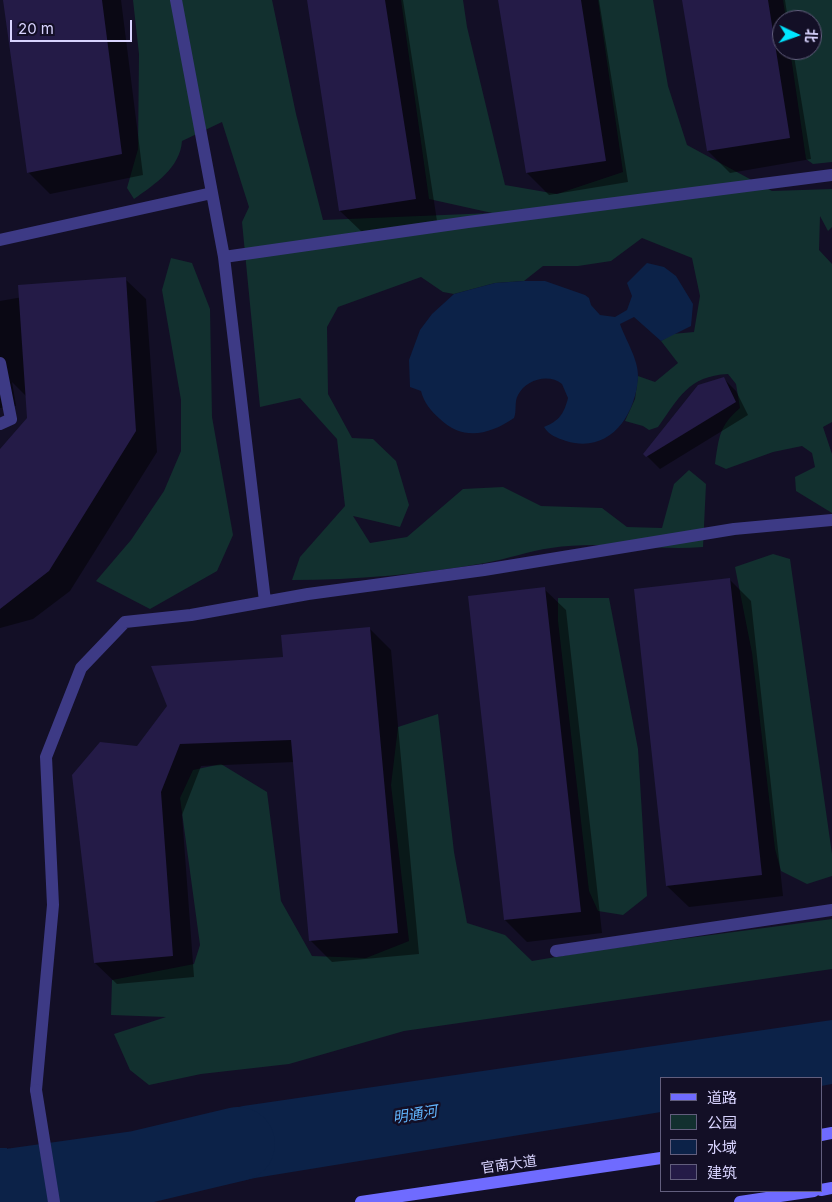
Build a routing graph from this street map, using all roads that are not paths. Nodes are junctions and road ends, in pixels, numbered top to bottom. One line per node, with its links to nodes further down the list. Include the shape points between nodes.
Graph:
1 (176, 0): 3 (street)
2 (832, 175): 5 (street)
3 (212, 193): 4 (street); 5 (street)
4 (0, 240)
5 (224, 257): 9 (street)
6 (0, 363): 7 (street, via 11,419)
7 (0, 424)
8 (832, 520): 9 (street, via 734,529 484,570)
9 (265, 601): 14 (street, via 191,615 125,622 81,668 46,757 53,905 36,1090)
10 (832, 910): 11 (street)
11 (556, 951)
12 (660, 1158): 15 (main road, 官南大道)
13 (807, 1192): 16 (main road)
14 (54, 1202)
15 (361, 1202)
16 (740, 1202)

